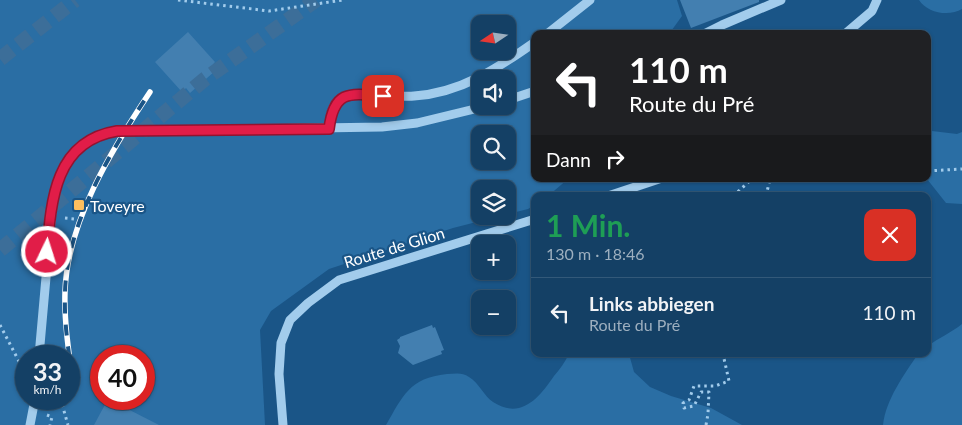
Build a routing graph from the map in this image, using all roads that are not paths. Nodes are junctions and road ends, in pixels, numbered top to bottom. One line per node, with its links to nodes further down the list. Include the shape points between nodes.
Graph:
1 (590, 0): 4 (street)
2 (781, 0): 5 (street)
3 (877, 0): 6 (street, via 872,11)
4 (552, 30)
5 (712, 30)
6 (849, 30)
7 (531, 45): 11 (street, via 481,78 440,92 343,98 334,106)
8 (531, 92): 9 (street)
9 (516, 97)
10 (471, 110): 11 (street, via 417,123)
11 (329, 129): 15 (street, via 117,131 89,140 68,160 52,199)
12 (650, 182): 13 (street)
13 (620, 192)
14 (531, 220): 18 (street, Route de Glion, via 339,280 308,303 290,320 281,343 279,374)
15 (40, 345)
16 (33, 410): 17 (street)
17 (30, 425)
18 (283, 425)

